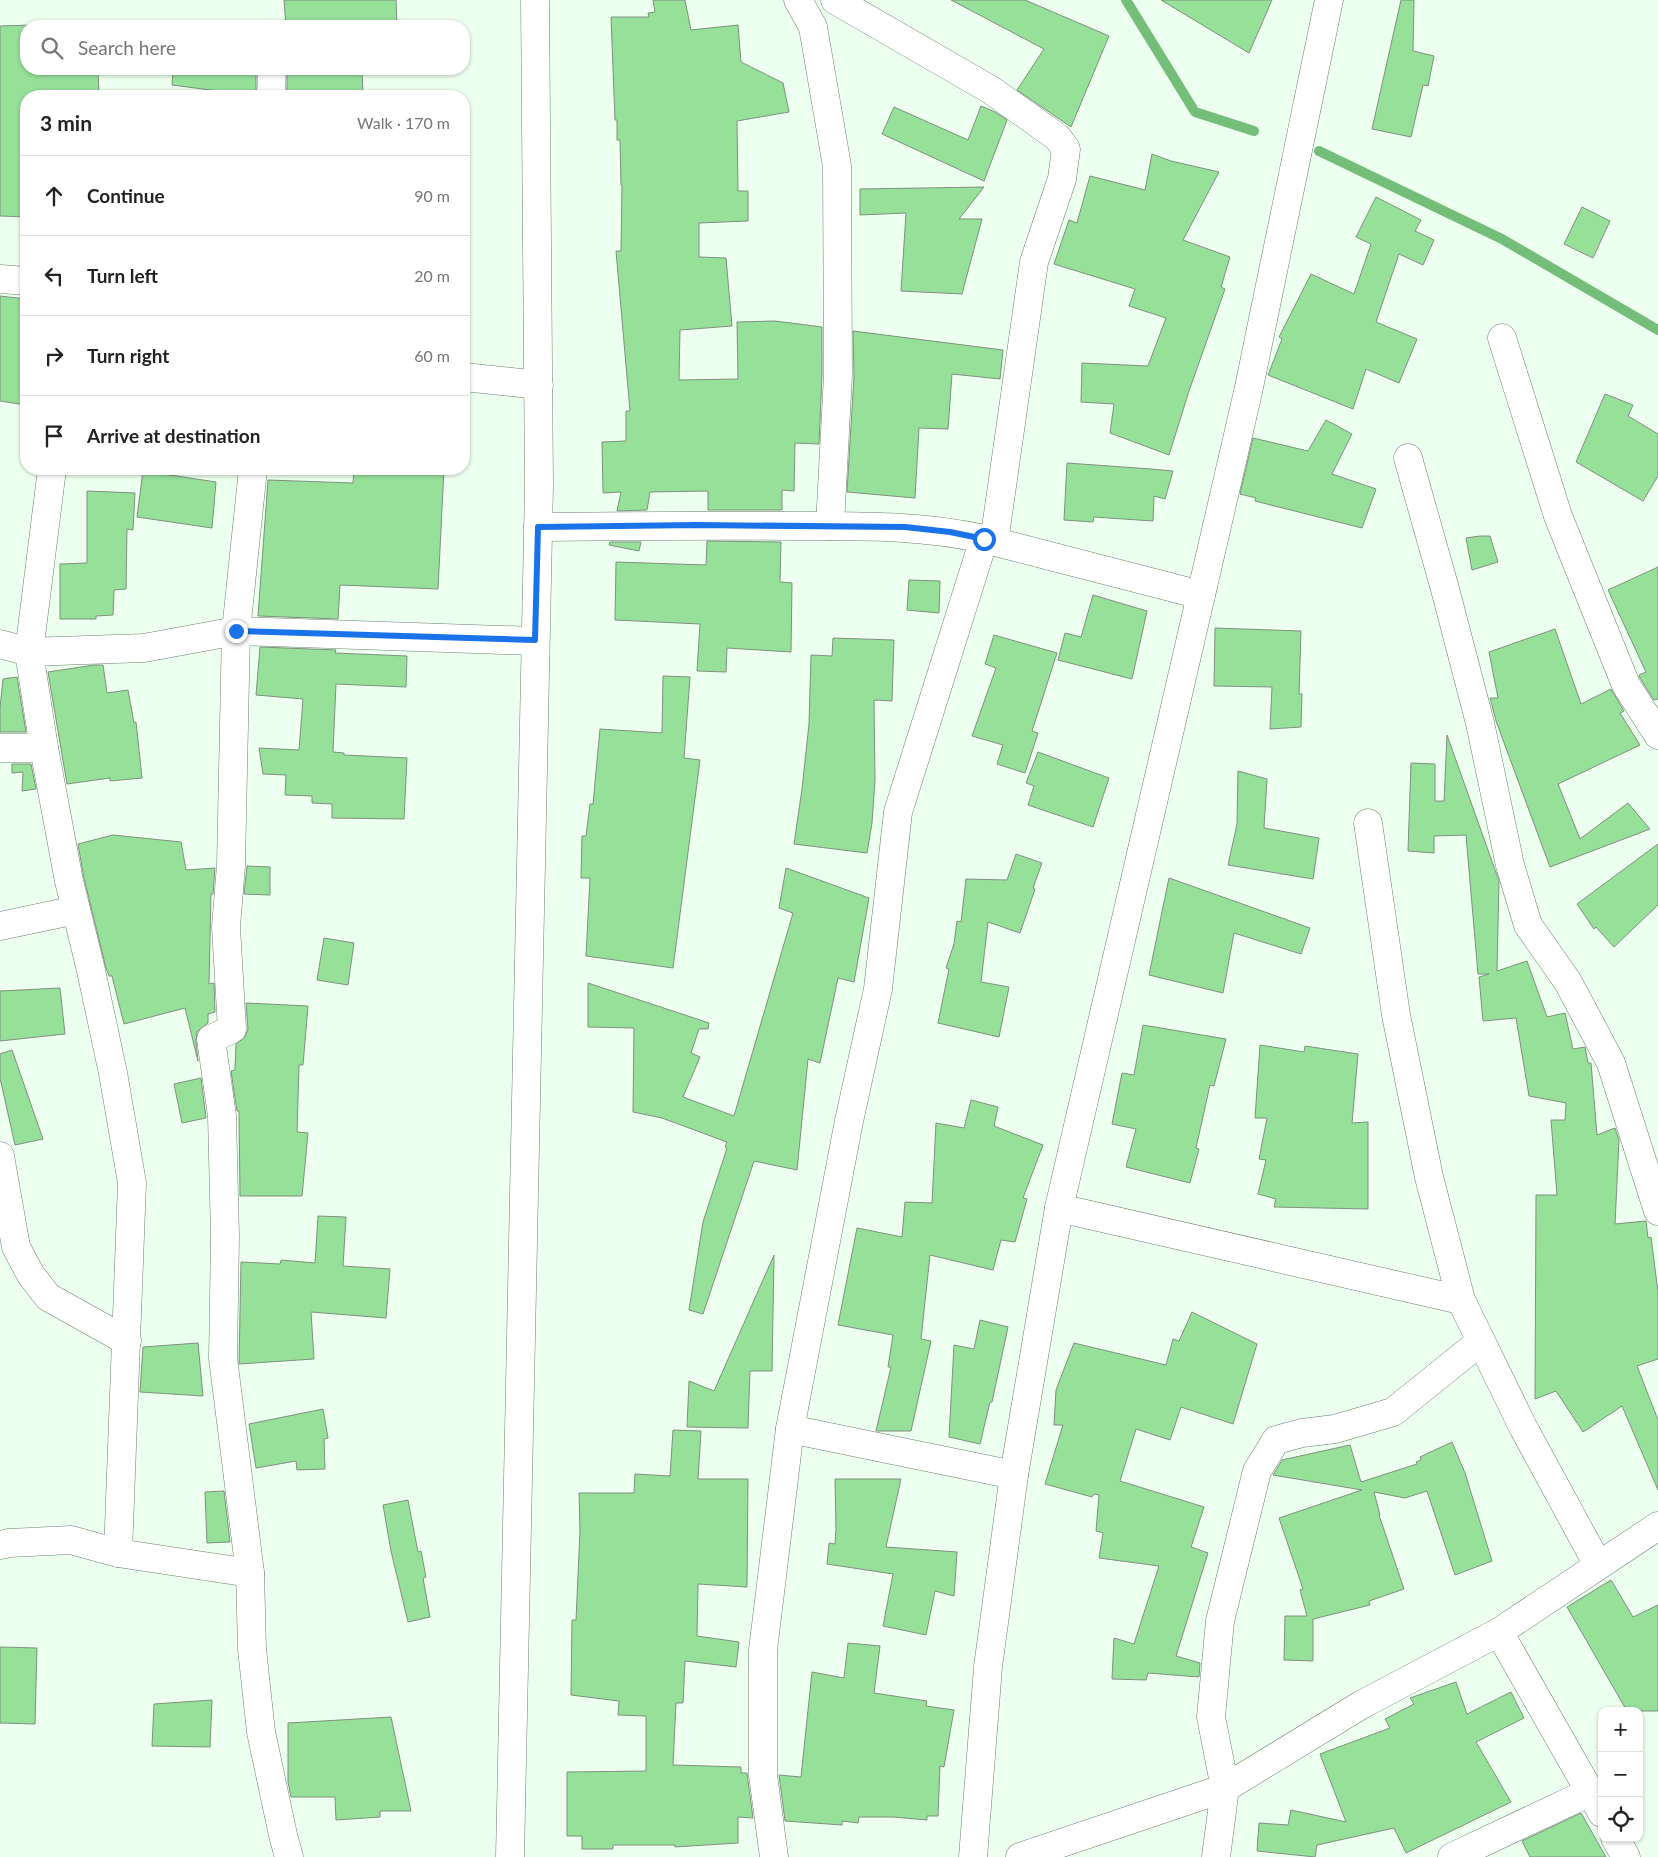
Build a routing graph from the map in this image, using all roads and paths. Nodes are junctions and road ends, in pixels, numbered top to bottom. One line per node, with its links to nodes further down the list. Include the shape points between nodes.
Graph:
1 (535, 0): 11 (street)
2 (798, 0): 15 (street, via 814,27 837,166 838,375)
3 (835, 0): 17 (street, via 991,90 1057,137 1066,148 1062,179 1034,262)
4 (1329, 0): 18 (street, via 1248,392)
5 (272, 75): 6 (street)
6 (271, 90)
7 (0, 279): 8 (street)
8 (20, 281)
9 (1502, 338): 23 (street, via 1558,516 1626,685)
10 (470, 378): 11 (street)
11 (539, 386): 16 (street)
12 (1408, 458): 31 (street, via 1472,694 1510,865 1528,925 1568,982 1611,1063)
13 (51, 475): 22 (street)
14 (252, 475): 19 (street)
15 (830, 526): 16 (street); 17 (street, via 905,527)
16 (538, 527): 20 (street)
17 (989, 541): 18 (street); 35 (street, via 898,812 878,989)
18 (1201, 595): 30 (street)
19 (236, 631): 20 (street); 22 (street, via 144,648); 41 (street, via 231,865 226,927 232,1029 211,1039 222,1116 223,1358)
20 (535, 640): 47 (street)
21 (0, 644): 22 (street)
22 (29, 652): 25 (street)
23 (1658, 735)
24 (0, 748): 25 (street)
25 (44, 748): 27 (street)
26 (1368, 823): 32 (street, via 1396,1015 1429,1177)
27 (76, 910): 28 (street); 33 (street, via 113,1073 132,1182)
28 (0, 926)
29 (0, 1156): 33 (street, via 16,1247 31,1275 48,1297)
30 (1060, 1208): 32 (street); 36 (street)
31 (1658, 1211)
32 (1461, 1300): 34 (street)
33 (127, 1341): 39 (street)
34 (1480, 1342): 40 (street); 43 (street, via 1394,1412 1335,1429 1276,1440 1257,1471 1220,1621 1211,1716)
35 (790, 1428): 36 (street); 48 (street, via 763,1650 763,1775)
36 (1014, 1475): 49 (street, via 988,1667)
37 (1658, 1526): 40 (street)
38 (0, 1545): 39 (street, via 71,1540)
39 (118, 1553): 41 (street)
40 (1598, 1566): 42 (street)
41 (250, 1573): 46 (street, via 252,1649 261,1732)
42 (1499, 1632): 43 (street, via 1361,1705); 44 (street)
43 (1225, 1788): 50 (street); 51 (street)
44 (1596, 1803): 52 (street)
45 (1617, 1842): 53 (street)
46 (289, 1857)
47 (510, 1857)
48 (774, 1857)
49 (972, 1857)
50 (1020, 1857)
51 (1216, 1857)
52 (1452, 1857)
53 (1626, 1857)

